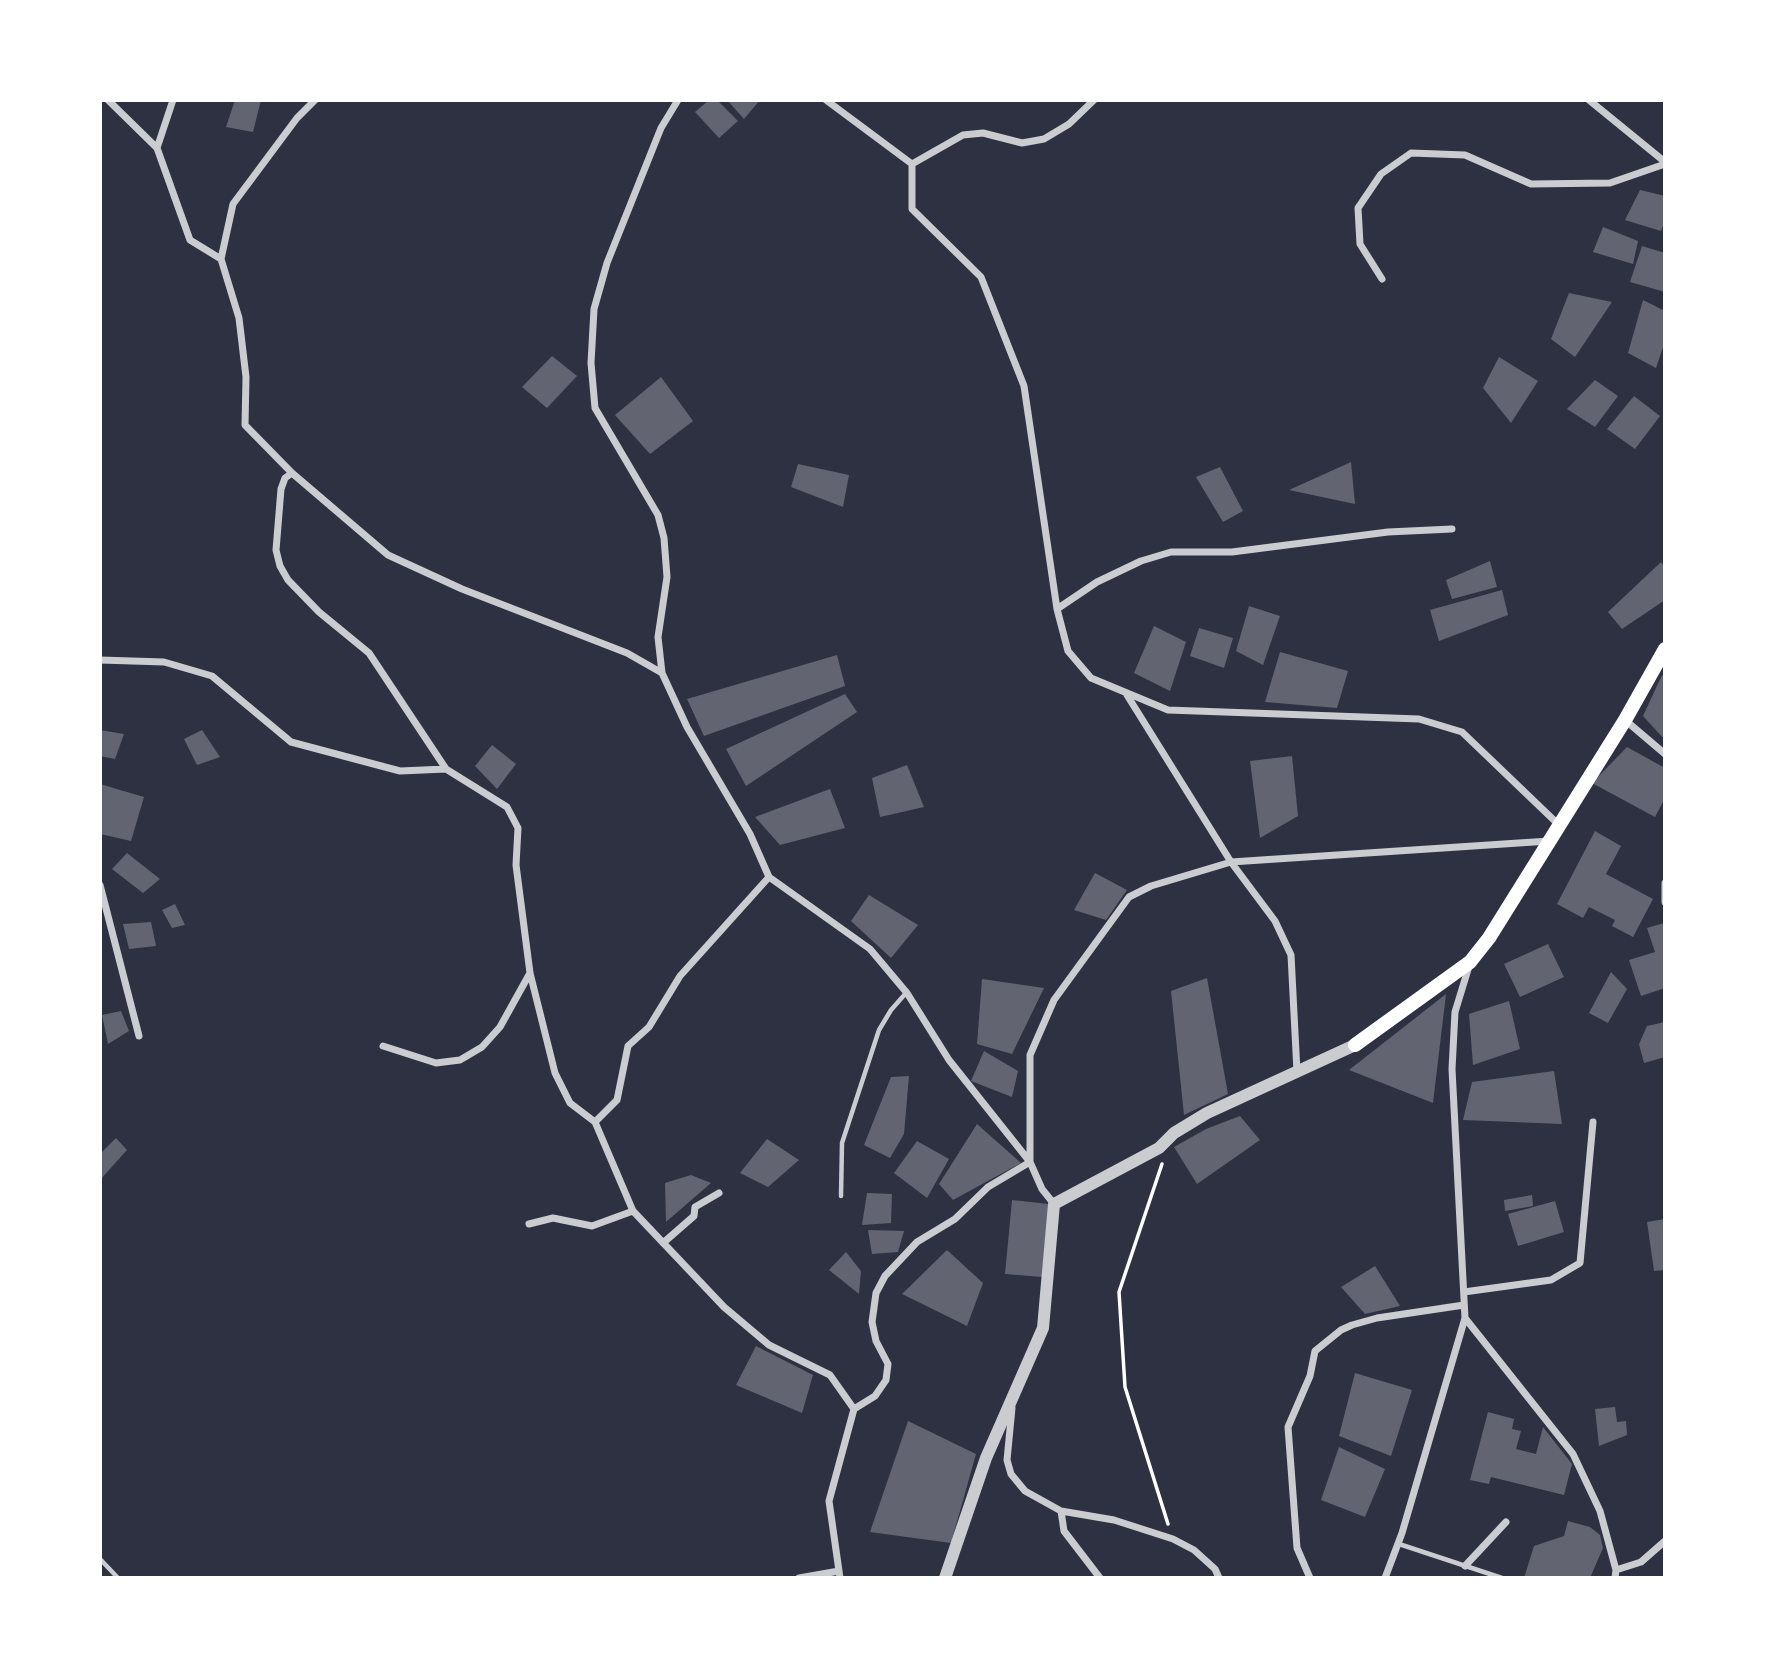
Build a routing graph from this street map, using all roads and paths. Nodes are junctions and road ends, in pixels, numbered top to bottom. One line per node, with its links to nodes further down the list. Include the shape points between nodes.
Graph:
1 (108, 100): 8 (street)
2 (173, 100): 8 (street)
3 (315, 100): 11 (street, via 233,204)
4 (678, 100): 18 (street, via 661,128 607,263 594,310 591,363 595,408 658,515 664,538 667,576 658,637)
5 (826, 100): 10 (street)
6 (1094, 100): 10 (street, via 1069,124 1044,139 1022,143 983,133 963,135)
7 (1589, 100): 9 (street)
8 (157, 148): 11 (street, via 190,240)
9 (1665, 163): 12 (street, via 1610,183 1531,184 1465,155 1411,153 1381,174 1358,208 1360,244)
10 (912, 164): 15 (street, via 912,209 981,277 1024,386)
11 (221, 259): 13 (street, via 239,318 246,377 245,425)
12 (1382, 279)
13 (292, 473): 18 (street, via 388,555 419,572 627,653); 22 (street, via 281,489 276,550 280,566 319,612 369,653)
14 (1452, 529): 15 (street, via 1388,532 1232,552 1171,552 1108,577)
15 (1057, 609): 19 (street, via 1068,651 1091,678)
16 (1665, 649): 20 (main road)
17 (100, 660): 22 (street, via 164,662 212,676 291,742 400,771)
18 (662, 673): 26 (street)
19 (1127, 695): 23 (street, via 1168,710 1419,719 1462,732); 25 (street)
20 (1625, 720): 21 (street); 23 (main road)
21 (1665, 754)
22 (446, 769): 31 (street, via 507,807 517,828 516,865)
23 (1559, 825): 24 (main road)
24 (1549, 841): 25 (street); 30 (main road)
25 (1231, 862): 36 (street, via 1275,920 1291,955); 40 (street, via 1129,897 1054,1000 1030,1055)
26 (769, 877): 32 (street, via 870,949); 37 (street, via 680,976 649,1027 628,1046 617,1100)
27 (1665, 883): 29 (street)
28 (100, 885): 33 (street)
29 (1665, 902)
30 (1470, 962): 34 (main road); 47 (street, via 1455,1012 1452,1069)
31 (530, 973): 35 (street, via 500,1027 482,1047 460,1060 436,1063); 37 (street, via 555,1073 570,1103)
32 (907, 993): 40 (street, via 949,1060); 42 (lane, via 879,1030 842,1143)
33 (139, 1036)
34 (1354, 1045): 36 (street)
35 (383, 1046)
36 (1297, 1072): 39 (street)
37 (595, 1122): 44 (street)
38 (1593, 1122): 47 (street, via 1580,1263 1551,1280)
39 (1174, 1133): 43 (street, via 1159,1148); 54 (path, via 1119,1292 1125,1388)
40 (1030, 1161): 43 (street); 51 (street, via 917,1242 885,1276 876,1293 872,1322 888,1364 886,1380 875,1396)
41 (719, 1193): 46 (street, via 695,1207 694,1216)
42 (841, 1196)
43 (1054, 1204): 50 (street, via 1043,1328)
44 (634, 1211): 45 (street, via 592,1226 552,1218); 46 (street)
45 (528, 1224)
46 (663, 1243): 51 (street, via 724,1307 769,1345 830,1375)
47 (1464, 1292): 48 (street)
48 (1464, 1306): 49 (street); 66 (street, via 1353,1325 1315,1351 1310,1376 1288,1427 1297,1548)
49 (1465, 1318): 56 (street); 59 (street, via 1573,1454 1600,1511)
50 (1012, 1400): 52 (street, via 1007,1460 1011,1474 1025,1491); 63 (street, via 986,1458)
51 (853, 1409): 60 (street, via 829,1501)
52 (1061, 1511): 54 (street, via 1114,1520); 64 (street, via 1065,1531)
53 (1506, 1522): 58 (street)
54 (1173, 1539): 65 (street, via 1194,1550)
55 (1665, 1541): 59 (street, via 1641,1562)
56 (1399, 1544): 58 (lane); 67 (street)
57 (100, 1559): 61 (lane)
58 (1465, 1566): 68 (lane)
59 (1616, 1574)
60 (840, 1575): 62 (street)
61 (118, 1578)
62 (799, 1578)
63 (945, 1578)
64 (1100, 1578)
65 (1219, 1578)
66 (1310, 1578)
67 (1385, 1578)
68 (1502, 1578)

